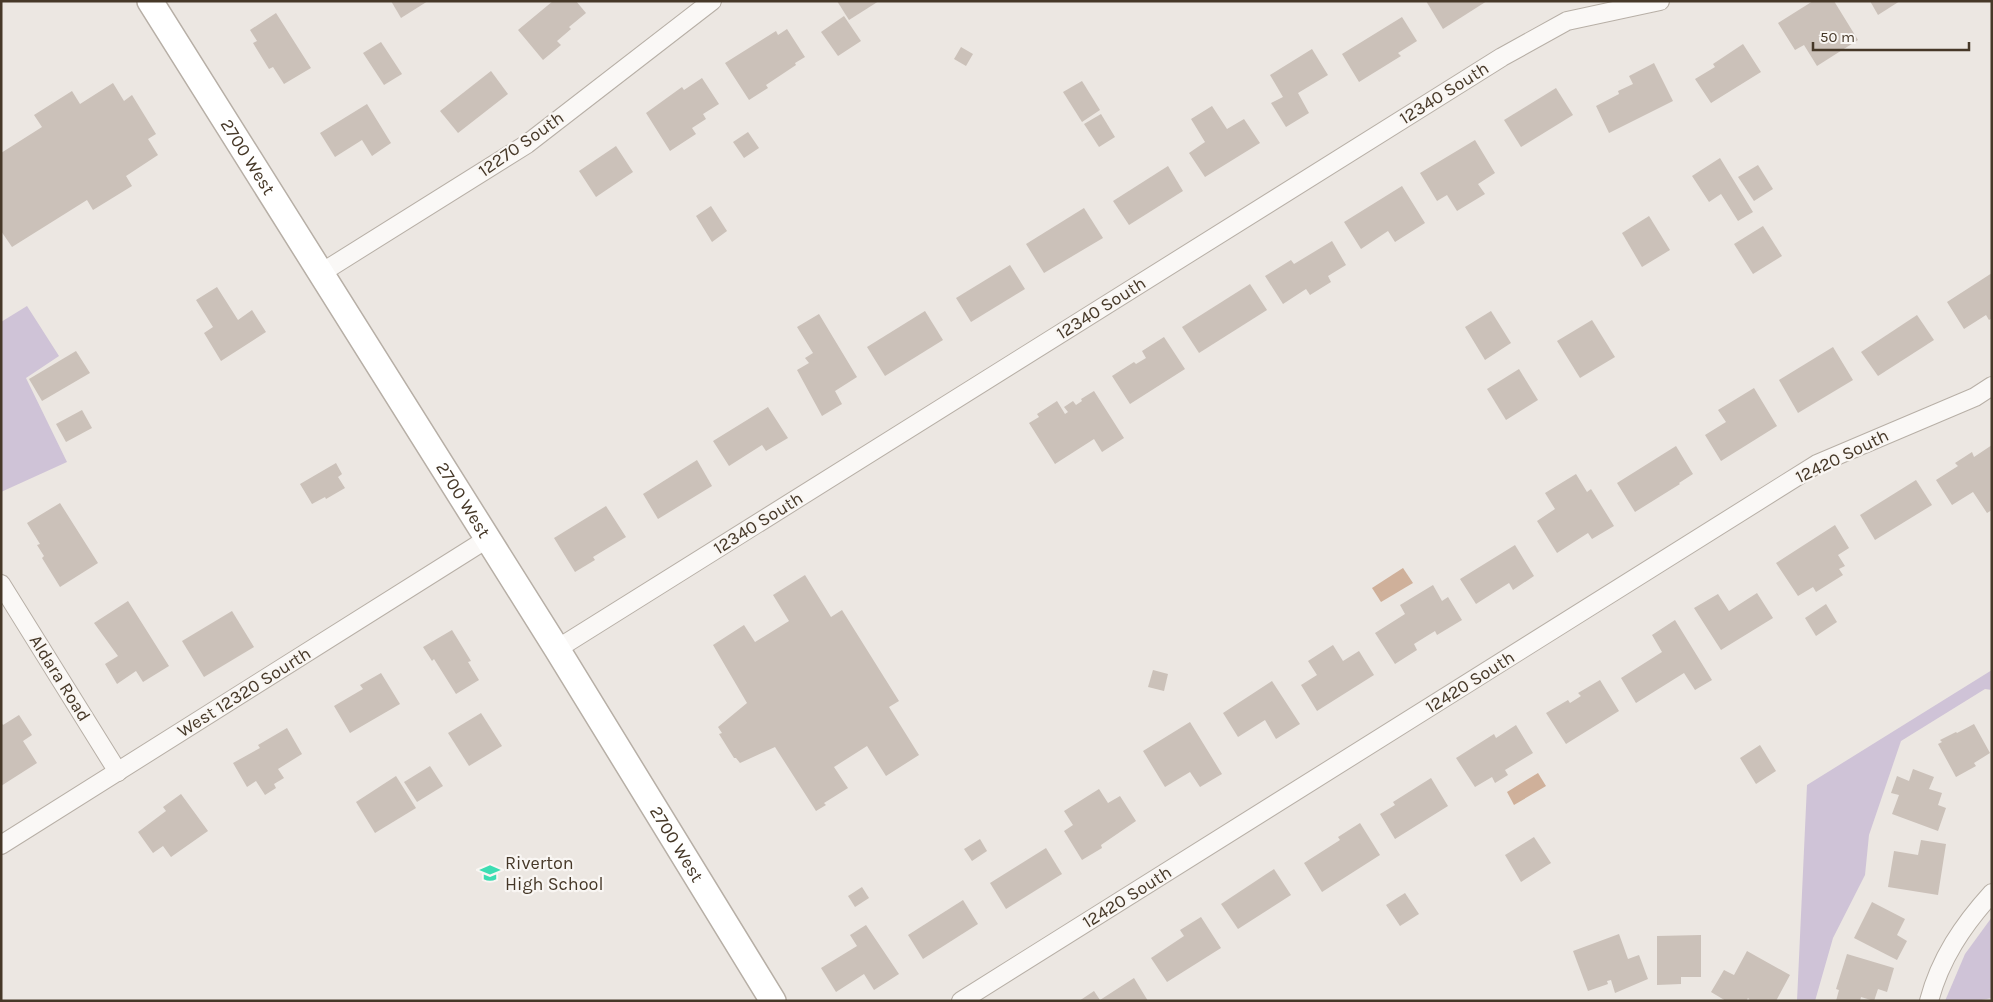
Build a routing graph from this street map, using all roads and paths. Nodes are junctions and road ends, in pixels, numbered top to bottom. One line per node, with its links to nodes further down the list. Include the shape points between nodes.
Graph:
1 (150, 1): 4 (main road, 2700 West)
2 (712, 1): 4 (street, 12270 South, via 527,144)
3 (1660, 1): 8 (street, 12340 South, via 1567,21 1502,58)
4 (321, 273): 6 (main road, 2700 West)
5 (1992, 386): 13 (street, 12420 South, via 1974,397 1817,464)
6 (487, 539): 8 (main road, 2700 West); 9 (street, West 12320 Sourth)
7 (1, 584): 9 (street, Aldara Road)
8 (557, 649): 12 (main road, 2700 West)
9 (118, 772): 10 (street, West 12320 Sourth)
10 (1, 845)
11 (1992, 893): 14 (street, via 1951,945)
12 (773, 1001)
13 (962, 1001)
14 (1929, 1001)

